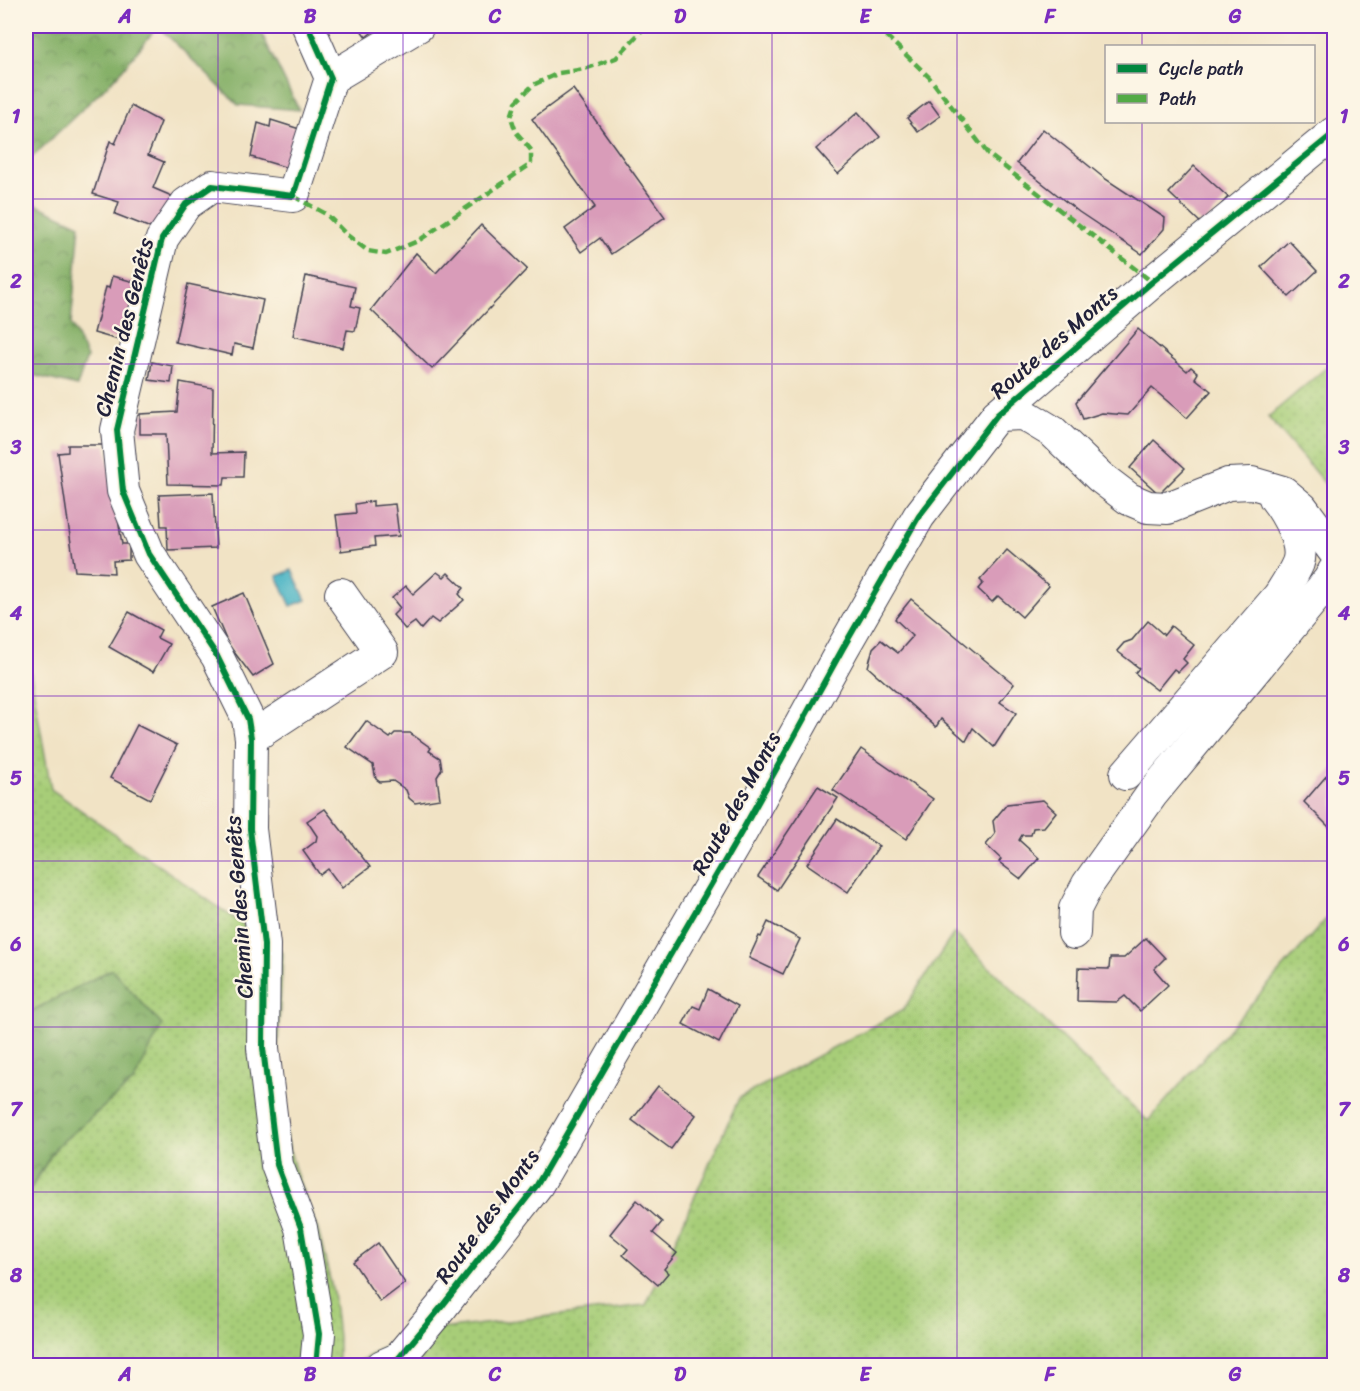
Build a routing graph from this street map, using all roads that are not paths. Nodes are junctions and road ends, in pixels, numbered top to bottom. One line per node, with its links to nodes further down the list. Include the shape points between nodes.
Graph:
1 (308, 26): 3 (street)
2 (418, 26): 3 (street)
3 (331, 78): 10 (street, Chemin des Genêts, via 293,196 212,186 186,204 162,239 117,430 123,491 149,554 217,656 248,718)
4 (1335, 133): 5 (street, Route des Monts, via 1152,282)
5 (998, 415): 6 (street, via 1023,414 1053,432 1100,477 1129,499 1148,507 1168,508 1228,484); 14 (street, Route des Monts, via 919,516 537,1185 398,1359)
6 (1252, 483): 7 (street, via 1283,492 1302,508); 11 (street, via 1268,490 1291,522 1299,560 1279,596)
7 (1335, 551)
8 (1335, 571): 12 (street, via 1152,794 1088,884 1074,909)
9 (341, 594): 10 (street, via 382,652)
10 (250, 738): 13 (street, Chemin des Genêts, via 250,829 264,945 265,1060 276,1165 301,1228 318,1334)
11 (1126, 774)
12 (1074, 933)
13 (316, 1365)
14 (382, 1365)

